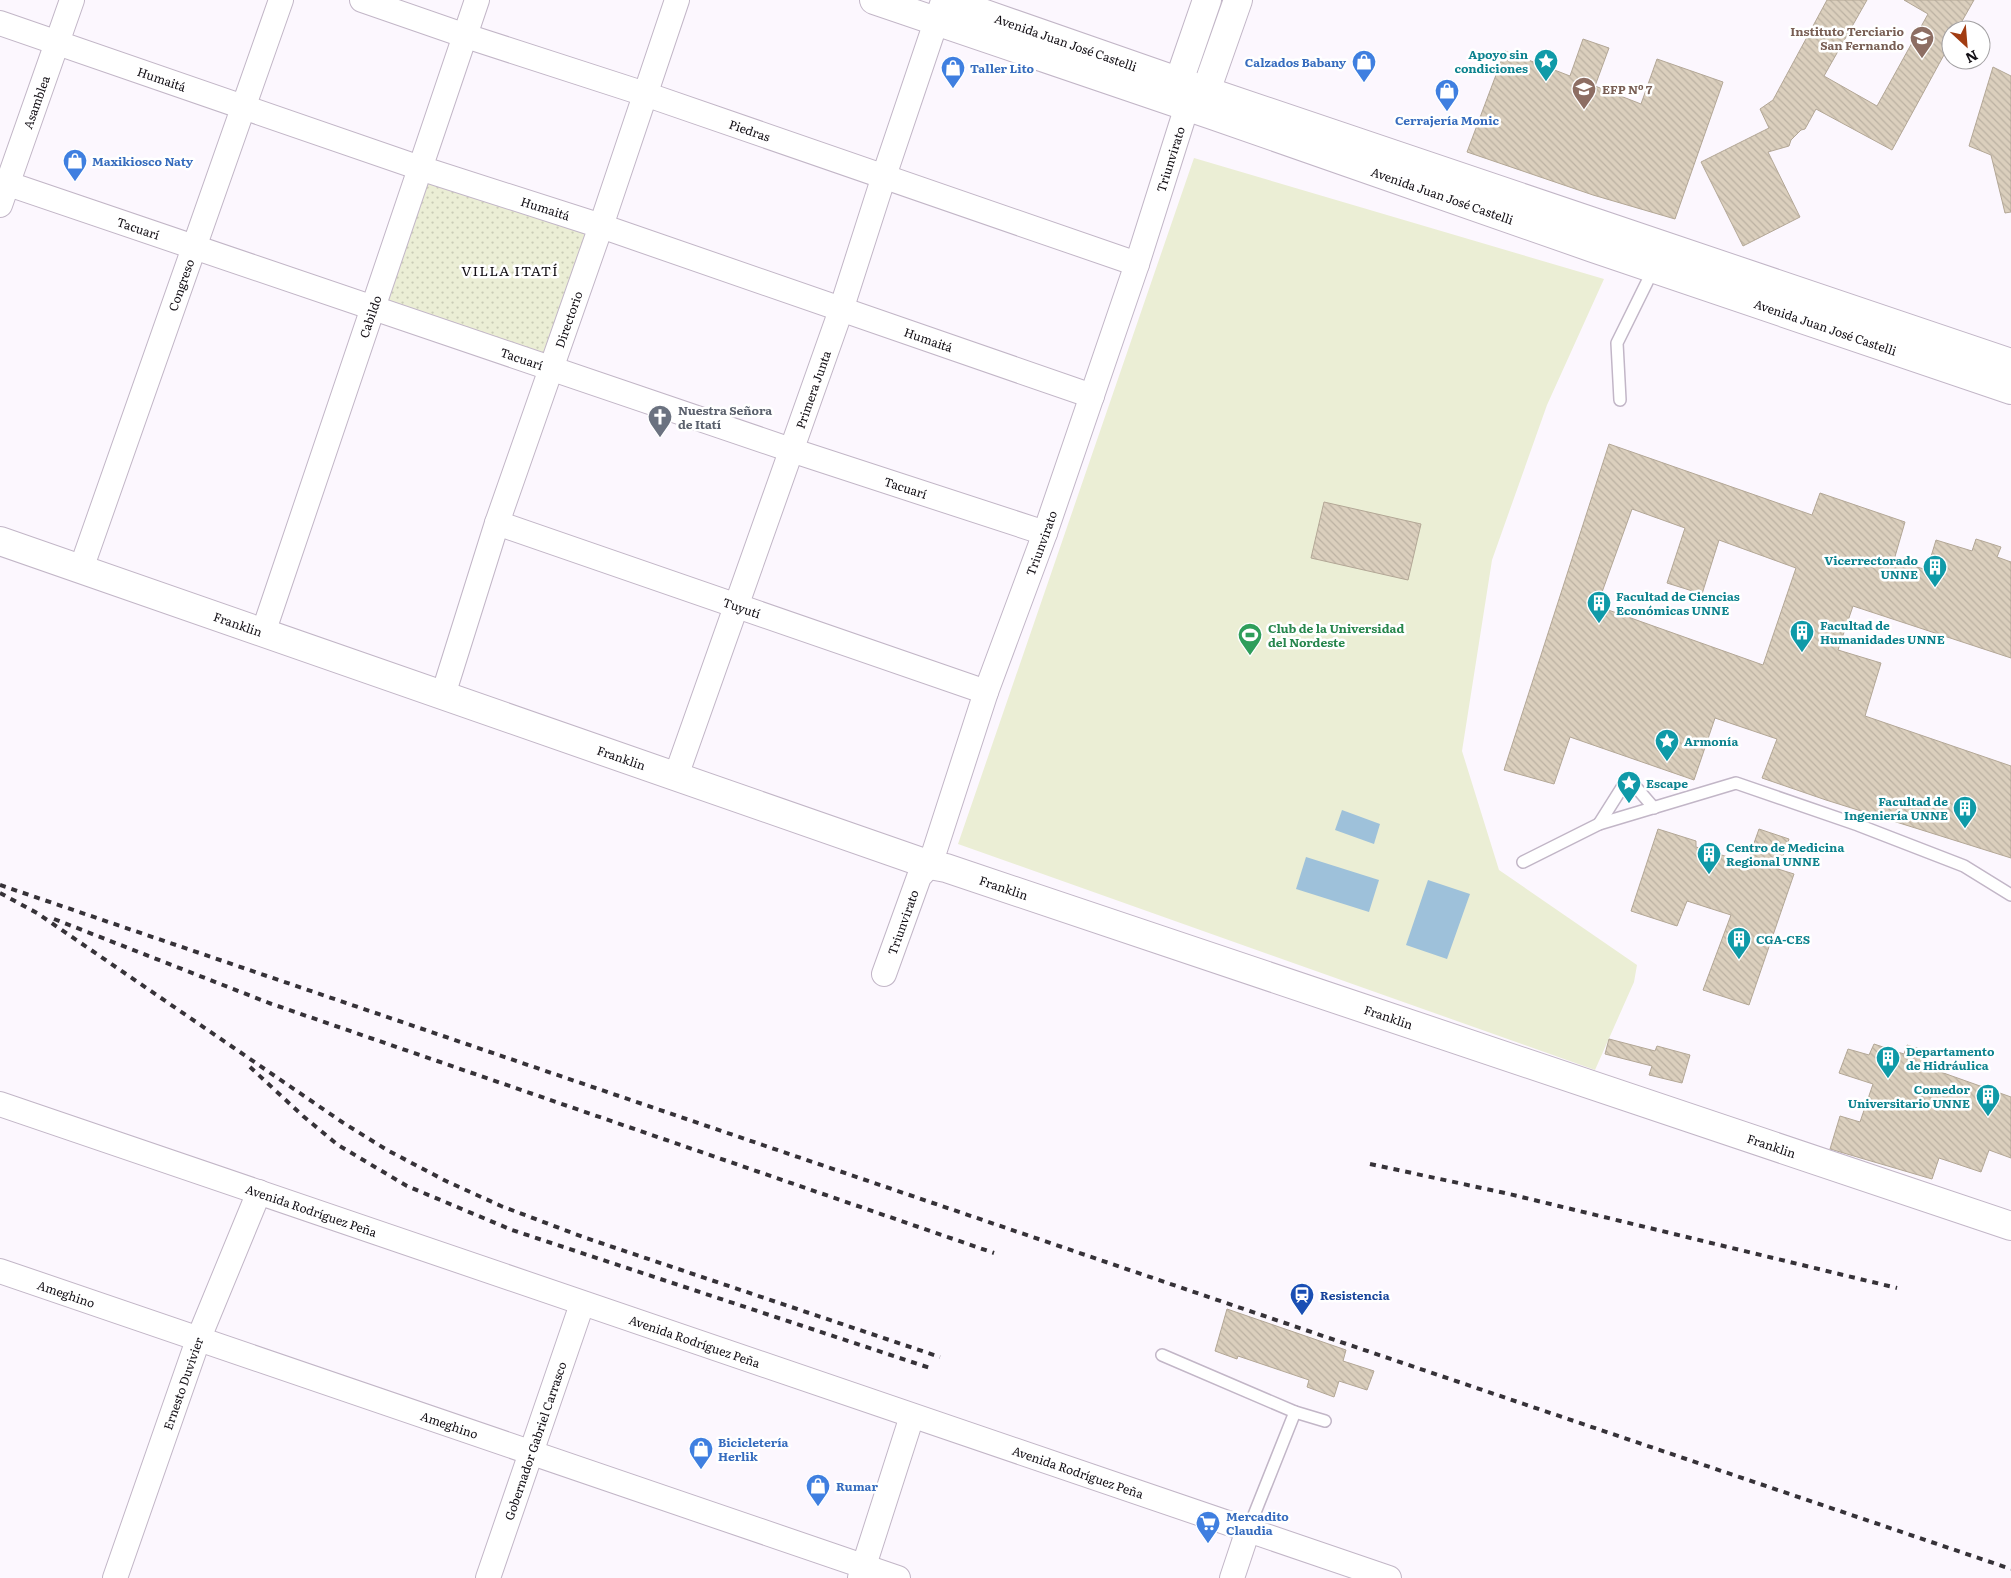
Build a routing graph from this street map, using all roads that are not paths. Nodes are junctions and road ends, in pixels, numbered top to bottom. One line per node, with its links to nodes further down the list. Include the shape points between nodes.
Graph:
1 (72, 0): 12 (street, Asamblea)
2 (281, 0): 16 (street, Congreso)
3 (362, 0): 11 (street, Piedras)
4 (477, 0): 11 (street, Cabildo)
5 (677, 0): 14 (street, Directorio)
6 (874, 0): 9 (main road, Avenida Juan José Castelli)
7 (1207, 0): 13 (main road)
8 (1238, 0): 15 (main road)
9 (942, 7): 13 (main road, Avenida Juan José Castelli); 15 (main road, Avenida Juan José Castelli); 18 (street, Primera Junta)
10 (0, 23): 12 (street, Humaitá)
11 (466, 36): 14 (street, Piedras); 17 (street, Cabildo)
12 (58, 43): 16 (street, Humaitá); 19 (street, Asamblea)
13 (1179, 81): 15 (main road, Avenida Juan José Castelli)
14 (645, 94): 18 (street, Piedras); 20 (street, Directorio)
15 (1196, 99): 22 (street, Triunvirato); 23 (main road, Avenida Juan José Castelli); 26 (main road, Avenida Juan José Castelli)
16 (245, 106): 17 (street, Humaitá); 21 (street, Congreso)
17 (420, 168): 20 (street, Humaitá); 24 (street, Cabildo)
18 (884, 176): 22 (street, Piedras); 25 (street, Primera Junta)
19 (2, 190): 21 (street, Tacuarí)
20 (601, 226): 25 (street, Humaitá); 27 (street, Directorio)
21 (194, 246): 24 (street, Tacuarí); 35 (street, Congreso)
22 (1137, 264): 29 (street, Triunvirato)
23 (1654, 268): 28 (main road, Avenida Juan José Castelli); 30 (lane, via 1617,343)
24 (374, 308): 27 (street, Tacuarí); 37 (street, Cabildo)
25 (841, 310): 29 (street, Humaitá); 31 (street, Primera Junta)
26 (2011, 363)
27 (550, 368): 31 (street, Tacuarí); 32 (street, Directorio)
28 (2011, 390)
29 (1092, 396): 33 (street, Triunvirato)
30 (1620, 400)
31 (790, 450): 33 (street, Tacuarí); 36 (street, Primera Junta)
32 (497, 523): 36 (street, Tuyutí); 39 (street, Directorio)
33 (1045, 533): 38 (street, Triunvirato)
34 (0, 541): 35 (main road, Franklin)
35 (81, 570): 37 (main road, Franklin)
36 (736, 606): 38 (street, Tuyutí); 40 (street, Primera Junta)
37 (263, 633): 39 (main road, Franklin)
38 (986, 692): 44 (street, Triunvirato)
39 (443, 696): 40 (main road, Franklin)
40 (676, 776): 44 (main road, Franklin)
41 (1654, 808): 42 (lane); 42 (lane, via 1628,778); 45 (lane, via 1736,783 1964,866)
42 (1599, 824): 43 (lane)
43 (1523, 862)
44 (930, 865): 46 (street, Triunvirato, via 920,877); 49 (main road, Franklin, via 956,871)
45 (2011, 894)
46 (884, 974)
47 (0, 1104): 48 (street, Avenida Rodríguez Peña)
48 (259, 1192): 51 (street, Avenida Rodríguez Peña); 52 (street, Ernesto Duvivier)
49 (2011, 1226)
50 (0, 1271): 52 (street, Ameghino)
51 (582, 1304): 55 (street, Avenida Rodríguez Peña); 57 (street, Gobernador Gabriel Carrasco)
52 (198, 1340): 57 (street, Ameghino); 60 (street, Ernesto Duvivier)
53 (1162, 1355): 54 (lane)
54 (1295, 1412): 56 (lane); 58 (lane)
55 (912, 1416): 58 (street, Avenida Rodríguez Peña); 59 (street)
56 (1325, 1421)
57 (532, 1453): 59 (street, Ameghino); 61 (street, Gobernador Gabriel Carrasco)
58 (1248, 1530): 63 (street); 64 (street, Avenida Rodríguez Peña)
59 (862, 1572): 62 (street, Ameghino)
60 (115, 1578)
61 (488, 1578)
62 (898, 1578)
63 (1232, 1578)
64 (1389, 1578)

